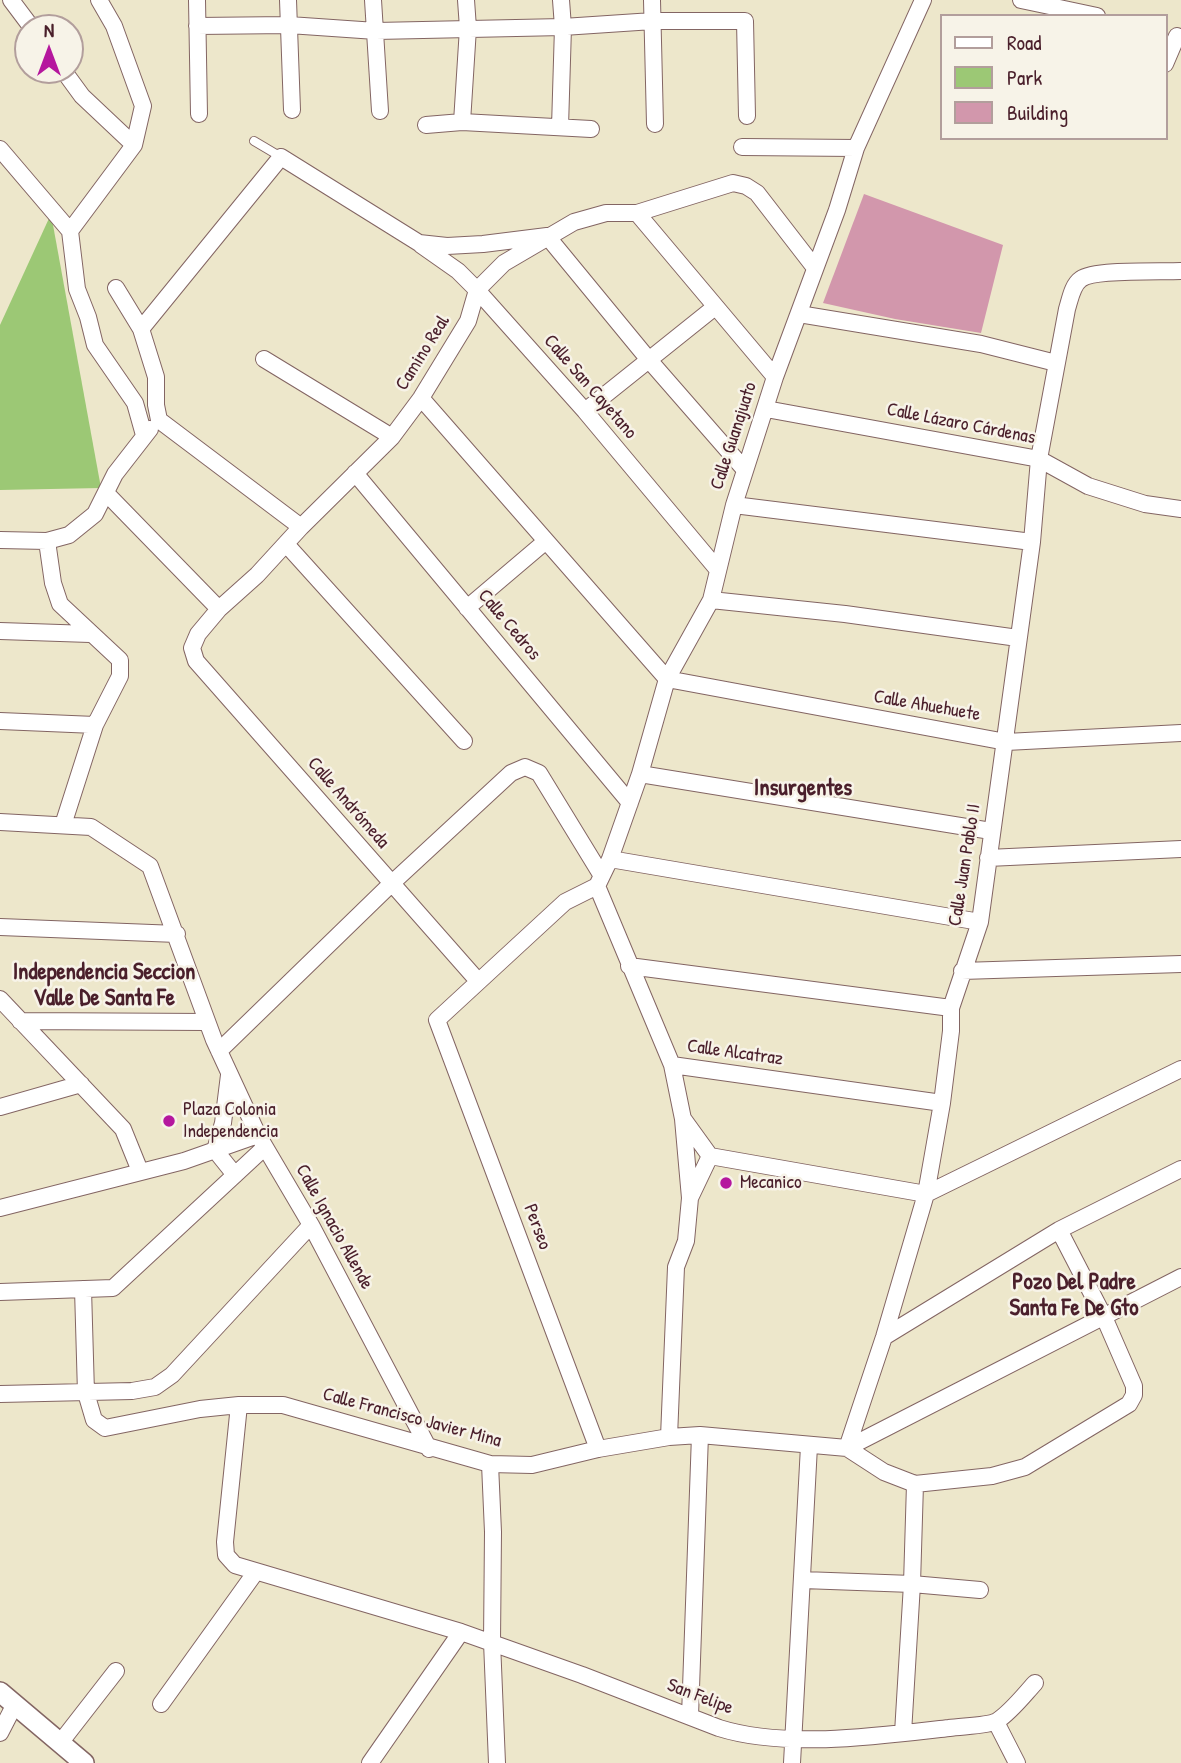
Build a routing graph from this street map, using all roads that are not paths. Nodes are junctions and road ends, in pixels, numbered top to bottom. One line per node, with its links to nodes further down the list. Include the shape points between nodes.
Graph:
1 (99, 0): 30 (street, via 114,26 143,106)
2 (197, 0): 13 (street)
3 (288, 0): 12 (street)
4 (373, 0): 16 (street)
5 (466, 0): 15 (street)
6 (561, 0): 14 (street)
7 (652, 0): 11 (street)
8 (923, 0): 32 (street, Calle Guanajuato)
9 (1021, 0): 10 (street)
10 (1070, 12)
11 (653, 21): 14 (street); 23 (street, via 745,21); 25 (street)
12 (289, 25): 13 (street); 16 (street); 20 (street)
13 (197, 26): 22 (street)
14 (563, 27): 15 (street); 27 (street)
15 (468, 28): 16 (street); 24 (street)
16 (376, 31): 21 (street)
17 (1175, 35): 18 (street)
18 (1167, 58)
19 (73, 84): 30 (street)
20 (292, 110)
21 (380, 111)
22 (199, 114)
23 (747, 116)
24 (462, 122): 26 (street); 27 (street)
25 (655, 124)
26 (426, 125)
27 (560, 127): 28 (street)
28 (591, 129)
29 (254, 141): 34 (lane, Calle San Cayetano)
30 (134, 145): 36 (street)
31 (742, 147): 32 (street)
32 (856, 148): 39 (street, Calle Guanajuato)
33 (0, 149): 36 (street)
34 (281, 158): 38 (street, Calle San Cayetano); 45 (street)
35 (637, 213): 37 (street, Camino Real, via 606,213); 39 (street, Camino Real, via 733,183 746,186 757,193); 43 (street)
36 (70, 231): 54 (street, via 77,289 95,345 135,403)
37 (547, 236): 38 (street, Calle San Cayetano, via 447,246); 42 (street, Camino Real, via 504,263); 47 (street)
38 (419, 243): 42 (street, Calle San Cayetano)
39 (815, 268): 44 (street, Calle Guanajuato)
40 (1181, 271): 48 (street, Calle Juan Pablo II, via 1095,274 1080,279 1067,309)
41 (116, 288): 45 (street)
42 (477, 290): 50 (street, Camino Real, via 468,321); 52 (street, Calle San Cayetano)
43 (715, 307): 47 (street); 49 (street)
44 (799, 314): 48 (street, via 981,344); 49 (street, Calle Guanajuato)
45 (141, 329): 53 (street, via 156,377)
46 (264, 359): 55 (street)
47 (649, 360): 52 (street); 57 (street)
48 (1056, 363): 56 (street, Calle Juan Pablo II)
49 (775, 377): 51 (street, Calle Guanajuato)
50 (421, 398): 55 (street, Camino Real); 65 (street)
51 (766, 409): 56 (street, Calle Lázaro Cárdenas); 57 (street, Calle Guanajuato)
52 (585, 411): 68 (street, Calle San Cayetano)
53 (159, 420): 54 (street); 62 (street)
54 (144, 435): 59 (street, via 115,474)
55 (392, 437): 58 (street, Camino Real)
56 (1039, 459): 61 (street, Calle Lázaro Cárdenas, via 1088,485 1145,504); 66 (street, Calle Juan Pablo II)
57 (745, 470): 60 (street, Calle Guanajuato)
58 (355, 473): 62 (street, Camino Real); 70 (street, Calle Cedros)
59 (107, 494): 64 (street, via 95,514 69,535); 71 (street)
60 (734, 505): 66 (street); 68 (street, Calle Guanajuato)
61 (1181, 509)
62 (301, 527): 67 (street, Camino Real)
63 (0, 540): 64 (street)
64 (47, 541): 73 (street, via 61,604)
65 (546, 541): 70 (street); 76 (street)
66 (1032, 542): 74 (street, Calle Juan Pablo II)
67 (286, 544): 71 (street, Camino Real); 80 (street)
68 (718, 570): 69 (street, Calle Guanajuato)
69 (711, 600): 74 (street); 76 (street, Calle Guanajuato)
70 (467, 608): 83 (street, Calle Cedros)
71 (219, 609): 75 (street, Camino Real)
72 (0, 631): 73 (street)
73 (90, 634): 78 (street, via 120,660 120,676)
74 (1018, 638): 81 (street, Calle Juan Pablo II)
75 (192, 648): 91 (street, Calle Andrómeda, via 196,661)
76 (667, 679): 81 (street, Calle Ahuehuete); 82 (street, Calle Guanajuato)
77 (0, 721): 78 (street)
78 (95, 725): 85 (street)
79 (1181, 733): 81 (street, Calle Ahuehuete)
80 (464, 741)
81 (1006, 742): 86 (street, Calle Juan Pablo II)
82 (640, 774): 83 (street, Calle Guanajuato); 86 (street)
83 (630, 803): 89 (street, Calle Guanajuato)
84 (0, 822): 85 (street)
85 (63, 825): 94 (street, Calle Ignacio Allende, via 91,827 150,866)
86 (991, 831): 88 (street, Calle Juan Pablo II)
87 (1181, 849): 88 (street)
88 (988, 858): 92 (street, Calle Juan Pablo II)
89 (610, 859): 90 (street, Calle Guanajuato); 92 (street)
90 (599, 881): 91 (street, Calle Alcatraz, via 539,773 525,767 511,773); 96 (street, Calle Alcatraz); 98 (street, via 565,902)
91 (391, 884): 98 (street, Calle Andrómeda); 103 (street)
92 (980, 922): 97 (street, Calle Juan Pablo II)
93 (0, 927): 94 (street)
94 (177, 934): 102 (street, Calle Ignacio Allende)
95 (1181, 964): 97 (street)
96 (629, 966): 100 (street); 104 (street, Calle Alcatraz)
97 (962, 971): 100 (street, Calle Juan Pablo II)
98 (478, 981): 135 (street, Perseo, via 436,1020)
99 (0, 999): 101 (street)
100 (951, 1008): 108 (street, Calle Juan Pablo II)
101 (20, 1021): 102 (street); 107 (street)
102 (207, 1022): 103 (street, Calle Ignacio Allende)
103 (219, 1051): 106 (street, Calle Ignacio Allende)
104 (672, 1065): 108 (street, Calle Alcatraz); 110 (street)
105 (1181, 1069): 117 (street)
106 (229, 1073): 111 (street, Calle Ignacio Allende); 112 (street)
107 (81, 1084): 109 (street); 115 (street, via 123,1129)
108 (942, 1104): 117 (street, Calle Juan Pablo II)
109 (0, 1107)
110 (683, 1119): 113 (street); 118 (street)
111 (261, 1142): 112 (street); 116 (street); 120 (street, Calle Ignacio Allende)
112 (215, 1150): 115 (street); 116 (street)
113 (710, 1156): 117 (street); 118 (street)
114 (1181, 1169): 121 (street)
115 (139, 1171): 119 (street)
116 (234, 1175): 123 (street, via 113,1288)
117 (926, 1194): 126 (street, Calle Juan Pablo II)
118 (690, 1198): 131 (street, via 685,1241 676,1267)
119 (0, 1208)
120 (312, 1225): 127 (street, via 155,1387); 134 (street, Calle Ignacio Allende)
121 (1059, 1230): 125 (street); 126 (street)
122 (1181, 1277): 125 (street)
123 (83, 1289): 124 (street); 127 (street)
124 (0, 1292)
125 (1104, 1317): 133 (street); 137 (street, via 1134,1386 1129,1404 1025,1467 992,1476)
126 (884, 1337): 133 (street, Calle Juan Pablo II)
127 (86, 1393): 128 (street); 129 (street, Calle Francisco Javier Mina, via 94,1420 105,1428)
128 (0, 1394)
129 (239, 1405): 134 (street, Calle Francisco Javier Mina, via 283,1405); 138 (street, San Felipe, via 226,1555 234,1565)
130 (700, 1435): 131 (street, Calle Francisco Javier Mina); 132 (street, Calle Francisco Javier Mina); 148 (street)
131 (669, 1437): 135 (street, Calle Francisco Javier Mina)
132 (809, 1446): 133 (street, Calle Francisco Javier Mina); 139 (street)
133 (847, 1448): 137 (street)
134 (429, 1449): 136 (street, Calle Francisco Javier Mina)
135 (598, 1449): 136 (street, Calle Francisco Javier Mina, via 532,1465)
136 (490, 1464): 143 (street)
137 (915, 1485): 140 (street)
138 (255, 1573): 142 (street, San Felipe); 147 (street)
139 (803, 1580): 140 (street); 152 (street)
140 (912, 1584): 141 (street); 151 (street)
141 (980, 1590)
142 (461, 1632): 143 (street, San Felipe); 155 (street)
143 (492, 1642): 148 (street, San Felipe); 156 (street)
144 (116, 1671): 153 (street)
145 (1035, 1683): 149 (street)
146 (7, 1698): 150 (street); 153 (street)
147 (161, 1704)
148 (690, 1716): 152 (street, San Felipe, via 741,1735)
149 (996, 1722): 151 (street, San Felipe); 158 (street)
150 (0, 1733)
151 (902, 1733): 152 (street, San Felipe)
152 (794, 1740): 157 (street)
153 (61, 1743): 154 (street)
154 (84, 1763)
155 (370, 1763)
156 (497, 1763)
157 (792, 1763)
158 (1017, 1763)

